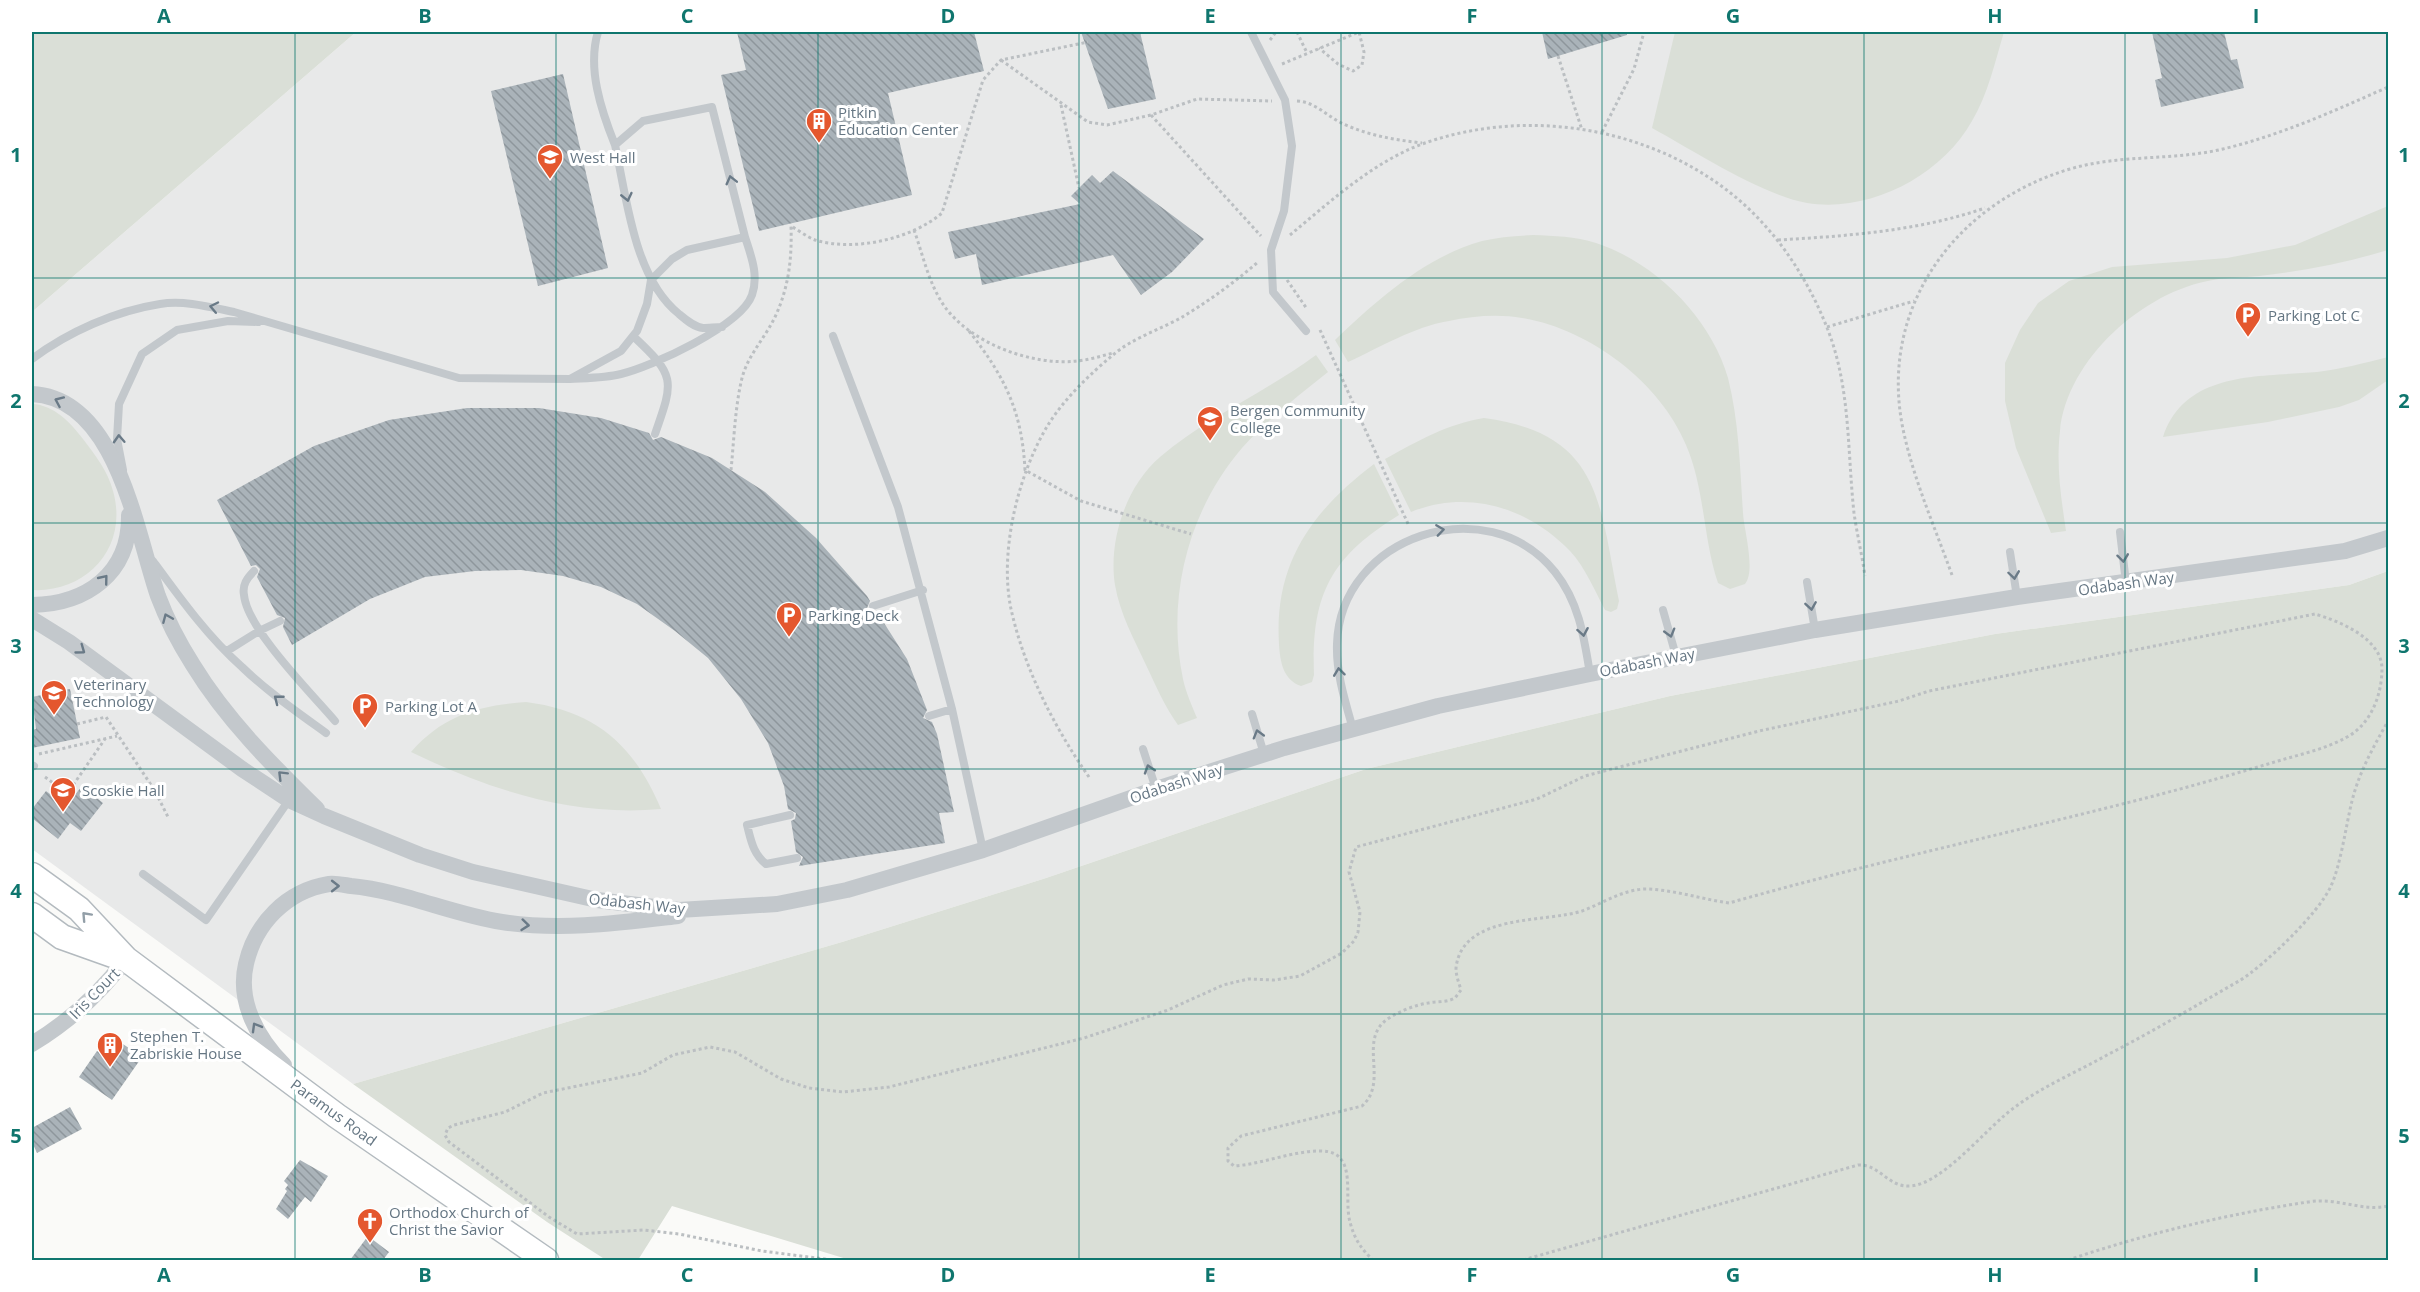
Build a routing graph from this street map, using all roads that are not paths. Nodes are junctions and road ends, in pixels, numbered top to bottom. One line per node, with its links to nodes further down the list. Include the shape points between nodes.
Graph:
1 (598, 32): 3 (lane, via 593,47 595,79)
2 (1251, 32): 8 (lane, via 1285,100 1292,146 1284,211 1271,250 1273,292)
3 (615, 145): 4 (lane, one-way to 3, via 712,107 643,121); 5 (lane, one-way to 5, via 641,255)
4 (745, 237): 5 (lane, via 687,250); 7 (lane, via 756,273 752,297)
5 (651, 280): 7 (lane, via 665,303 688,322 702,328); 9 (lane, via 647,304)
6 (270, 322): 11 (lane, one-way to 11, via 198,304 161,304 118,314); 13 (lane, via 459,378); 16 (lane, one-way to 6, via 117,439 119,404 142,354 177,330 228,321)
7 (723, 327): 12 (lane)
8 (1306, 331)
9 (633, 336): 12 (lane); 13 (lane, via 621,351)
10 (833, 336): 24 (lane, via 898,507)
11 (32, 359)
12 (657, 359): 13 (lane, via 621,374); 15 (lane, via 669,377 669,394)
13 (570, 379)
14 (32, 394): 16 (street, one-way to 14, via 92,425 70,406 46,395)
15 (655, 434)
16 (128, 497): 19 (street); 26 (street, one-way to 16, via 71,600 98,587 117,562 129,533)
17 (2120, 532): 23 (lane, one-way to 23)
18 (2388, 538): 23 (street, Odabash Way, via 2345,551)
19 (145, 550): 33 (lane); 47 (street, one-way to 19, via 234,720 194,667 171,627)
20 (2010, 552): 25 (lane, one-way to 25)
21 (254, 571): 32 (lane, via 245,580 243,596)
22 (1808, 582): 31 (lane, one-way to 31)
23 (2126, 583): 25 (street, Odabash Way)
24 (922, 590): 27 (lane); 36 (lane)
25 (2017, 597): 31 (street, Odabash Way)
26 (32, 605)
27 (873, 606)
28 (1664, 610): 34 (lane, one-way to 34)
29 (32, 618): 45 (street, Odabash Way, one-way to 45)
30 (280, 621): 32 (lane)
31 (1815, 630): 34 (street, Odabash Way)
32 (259, 631): 33 (lane); 39 (lane)
33 (227, 651): 41 (lane, one-way to 33, via 278,699)
34 (1676, 656): 35 (street, Odabash Way)
35 (1590, 674): 40 (street, Odabash Way, via 1438,706); 40 (lane, one-way to 35, via 1339,675 1337,643 1342,614 1354,586 1377,559 1431,531 1460,527 1491,531 1536,553 1555,572 1572,600 1581,622)
36 (952, 709): 38 (lane); 48 (lane)
37 (1252, 714): 43 (lane, one-way to 37)
38 (929, 716)
39 (335, 721)
40 (1353, 729): 43 (street, Odabash Way)
41 (326, 733)
42 (1143, 750): 44 (lane, one-way to 42)
43 (1264, 754): 44 (street, Odabash Way)
44 (1156, 789): 48 (street, Odabash Way)
45 (289, 800): 47 (street, Odabash Way); 50 (lane, via 206,920)
46 (789, 815): 49 (lane, via 747,825 754,848 766,864)
47 (324, 816): 52 (street, Odabash Way, via 472,872 597,900 679,910)
48 (983, 850): 52 (street, Odabash Way, via 847,890)
49 (797, 858)
50 (143, 874)
51 (32, 875): 54 (main road, Paramus Road, one-way to 51, via 79,909)
52 (777, 904): 56 (street, one-way to 52, via 269,1050 249,1015 242,978 251,943 266,918 292,897 329,884 368,888 500,922 550,927 599,926)
53 (32, 915): 54 (main road, Paramus Road, via 62,937)
54 (126, 959): 55 (street, Iris Court, via 82,1011); 56 (main road, Paramus Road)
55 (32, 1044)
56 (338, 1116): 57 (main road, Paramus Road)
57 (546, 1260)

